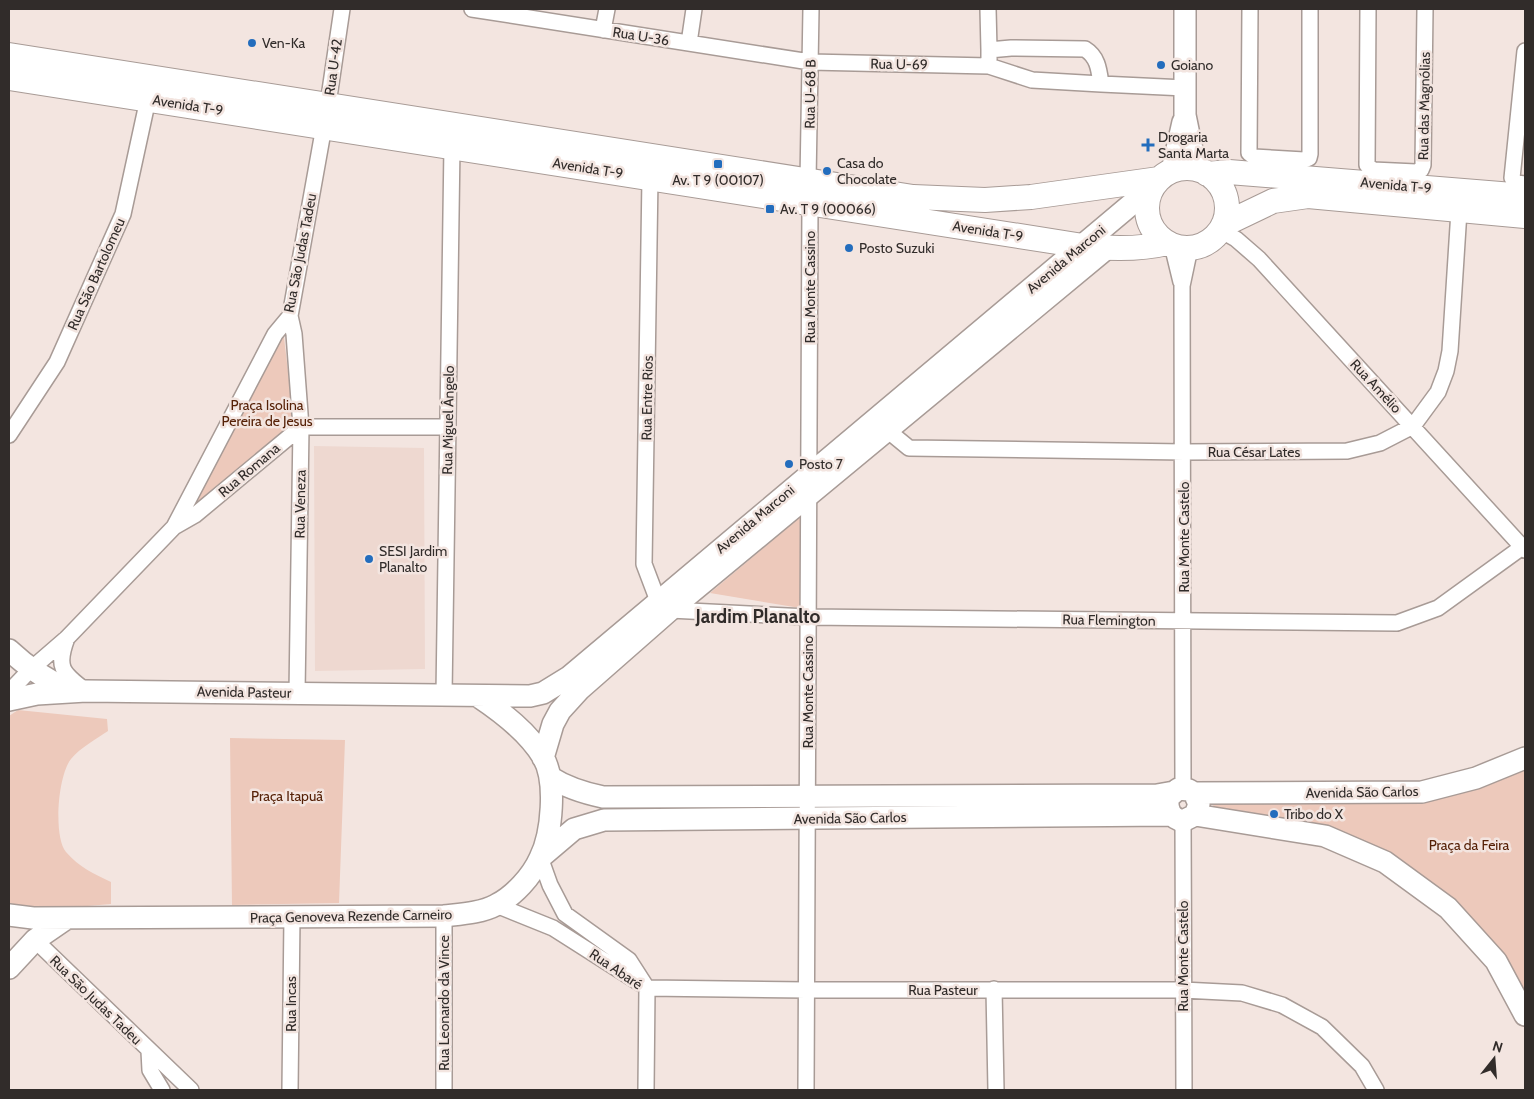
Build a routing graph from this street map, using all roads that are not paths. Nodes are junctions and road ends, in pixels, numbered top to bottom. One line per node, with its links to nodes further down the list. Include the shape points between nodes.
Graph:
1 (342, 9): 24 (street, Rua U-42)
2 (472, 9): 12 (street, Rua U-36)
3 (607, 9): 13 (street)
4 (691, 9): 14 (street)
5 (811, 9): 18 (street, Rua U-68 B)
6 (988, 9): 15 (street)
7 (1185, 9): 22 (main road)
8 (1250, 9): 9 (street, via 1249,153 1254,157 1304,160 1310,154)
9 (1310, 9)
10 (1368, 9): 11 (street, Rua das Magnólias, via 1367,165 1373,170 1416,172 1423,165)
11 (1426, 9)
12 (524, 13): 13 (street, Rua U-36)
13 (603, 30): 14 (street, Rua U-36)
14 (689, 43): 18 (street, Rua U-36)
15 (988, 50): 19 (street); 21 (street, via 1085,49 1097,62)
16 (1525, 51): 31 (street, via 1512,175 1513,181)
17 (9, 55): 24 (main road, Avenida T-9)
18 (810, 62): 19 (street, Rua U-69); 30 (street, Rua U-68 B)
19 (988, 66): 21 (street, Rua U-69, via 1032,80)
20 (9, 78): 23 (main road, Avenida T-9)
21 (1102, 84): 22 (street, Rua U-69)
22 (1185, 88): 25 (main road)
23 (148, 99): 24 (main road, Avenida T-9); 45 (street, Rua São Bartolomeu, via 123,214 57,362)
24 (326, 115): 26 (main road, Avenida T-9); 30 (main road, Avenida T-9); 40 (street, Rua São Judas Tadeu)
25 (1185, 115): 27 (main road); 29 (main road)
26 (452, 146): 28 (main road, Avenida T-9); 44 (street, Rua Miguel Ângelo)
27 (1201, 172): 29 (main road); 32 (main road, Avenida T-9); 36 (main road, via 1215,180 1225,196 1227,206)
28 (650, 178): 33 (main road, Avenida T-9); 51 (street, Rua Entre Rios, via 644,564)
29 (1161, 179): 30 (main road, Avenida T-9, via 1074,192 985,200 913,197); 37 (main road, via 1146,207 1148,218 1152,228); 38 (main road, Avenida Marconi)
30 (808, 180)
31 (1525, 184)
32 (1525, 196)
33 (810, 203): 38 (main road, Avenida T-9); 47 (street, Rua Monte Cassino)
34 (1459, 211): 35 (main road, Avenida T-9); 36 (main road, Avenida T-9, via 1308,196 1273,201); 42 (street, Rua César Lates, via 1446,371 1438,392)
35 (1525, 216)
36 (1222, 227): 37 (main road, via 1208,242); 42 (street, Rua Amélio, via 1259,259)
37 (1176, 245): 39 (main road, Avenida T-9); 46 (street, Rua Monte Castelo, via 1182,286)
38 (1083, 246): 39 (main road, Avenida T-9); 41 (main road, Avenida Marconi)
39 (1106, 249): 41 (main road, Avenida Marconi)
40 (290, 316): 43 (street, Rua Veneza); 49 (street, Rua São Judas Tadeu, via 275,334)
41 (881, 425): 46 (street, Rua César Lates, via 909,448); 47 (main road, Avenida Marconi); 48 (main road, Avenida Marconi)
42 (1413, 426): 46 (street, Rua César Lates, via 1380,443 1348,451); 50 (street, Rua Amélio)
43 (301, 427): 44 (street); 49 (street, Rua Romana, via 195,515); 60 (street, Rua Veneza)
44 (448, 427): 61 (street, Rua Miguel Ângelo)
45 (9, 435)
46 (1184, 452): 53 (street, Rua Monte Castelo)
47 (809, 474): 48 (street, Rua Monte Cassino); 51 (main road, Avenida Marconi)
48 (809, 496): 51 (main road, Avenida Marconi); 52 (street, Rua Monte Cassino)
49 (174, 527): 54 (street, Rua São Judas Tadeu)
50 (1524, 548): 53 (street, Rua Flemington, via 1438,608 1397,623)
51 (664, 605): 52 (street, Rua Flemington); 57 (main road, Avenida Marconi)
52 (808, 617): 53 (street, Rua Flemington); 67 (street, Rua Monte Cassino)
53 (1184, 621): 66 (street, Rua Monte Castelo)
54 (67, 638): 56 (street, Rua São Judas Tadeu); 58 (street, via 62,650 62,669)
55 (9, 650): 56 (main road)
56 (30, 670): 58 (main road, via 52,683); 59 (street, Rua São Judas Tadeu)
57 (574, 683): 62 (main road, Avenida Marconi, via 530,696); 65 (main road, Avenida Marconi, via 553,724)
58 (81, 691): 60 (main road, Avenida Pasteur); 63 (main road, Avenida Pasteur)
59 (9, 692)
60 (297, 693): 61 (main road, Avenida Pasteur)
61 (444, 695): 62 (main road, Avenida Pasteur)
62 (479, 697): 65 (main road, via 523,732)
63 (9, 700)
64 (1525, 758): 66 (main road, Avenida São Carlos, via 1476,778 1422,792)
65 (547, 767): 68 (main road, Avenida São Carlos, via 580,792); 72 (main road, Praça Genoveva Rezende Carneiro, via 550,818)
66 (1184, 791): 67 (main road, Avenida São Carlos, via 1147,795); 69 (main road, via 1199,804); 69 (main road, via 1168,798 1167,807)
67 (807, 796): 68 (main road, Avenida São Carlos); 70 (street, Rua Monte Cassino)
68 (603, 797): 71 (main road)
69 (1183, 817): 70 (main road, Avenida São Carlos); 85 (street, Rua Monte Castelo); 86 (main road, Avenida São Carlos, via 1325,836 1385,862 1448,908 1496,961)
70 (807, 819): 71 (main road, Avenida São Carlos); 84 (street, Rua Monte Cassino)
71 (604, 820): 72 (main road, Avenida São Carlos, via 574,829)
72 (540, 858): 73 (main road, Praça Genoveva Rezende Carneiro, via 522,884); 74 (street)
73 (496, 905): 75 (main road, Praça Genoveva Rezende Carneiro); 79 (street, Rua Abaré)
74 (564, 914): 79 (street); 82 (street, via 629,960)
75 (444, 916): 76 (main road, Praça Genoveva Rezende Carneiro); 91 (street, Rua Leonardo da Vince)
76 (292, 917): 77 (main road, Praça Genoveva Rezende Carneiro); 90 (street, Rua Incas)
77 (68, 918): 78 (main road); 80 (main road)
78 (10, 919)
79 (553, 928): 82 (street, Rua Abaré)
80 (35, 940): 81 (main road); 87 (street, Rua São Judas Tadeu)
81 (9, 968)
82 (647, 988): 84 (street, Rua Pasteur); 92 (street, Rua Abaré)
83 (994, 989): 84 (street, Rua Pasteur); 85 (street, Rua Pasteur); 94 (street)
84 (806, 990): 93 (street, Rua Monte Cassino)
85 (1183, 990): 95 (street, Rua Monte Castelo); 96 (street, Rua Pasteur, via 1242,993 1282,1005 1322,1027 1362,1066)
86 (1525, 1014)
87 (148, 1051): 88 (street, Rua São Judas Tadeu, via 150,1070); 89 (street)
88 (162, 1090)
89 (191, 1090)
90 (290, 1090)
91 (444, 1090)
92 (646, 1090)
93 (806, 1090)
94 (996, 1090)
95 (1184, 1090)
96 (1376, 1090)

